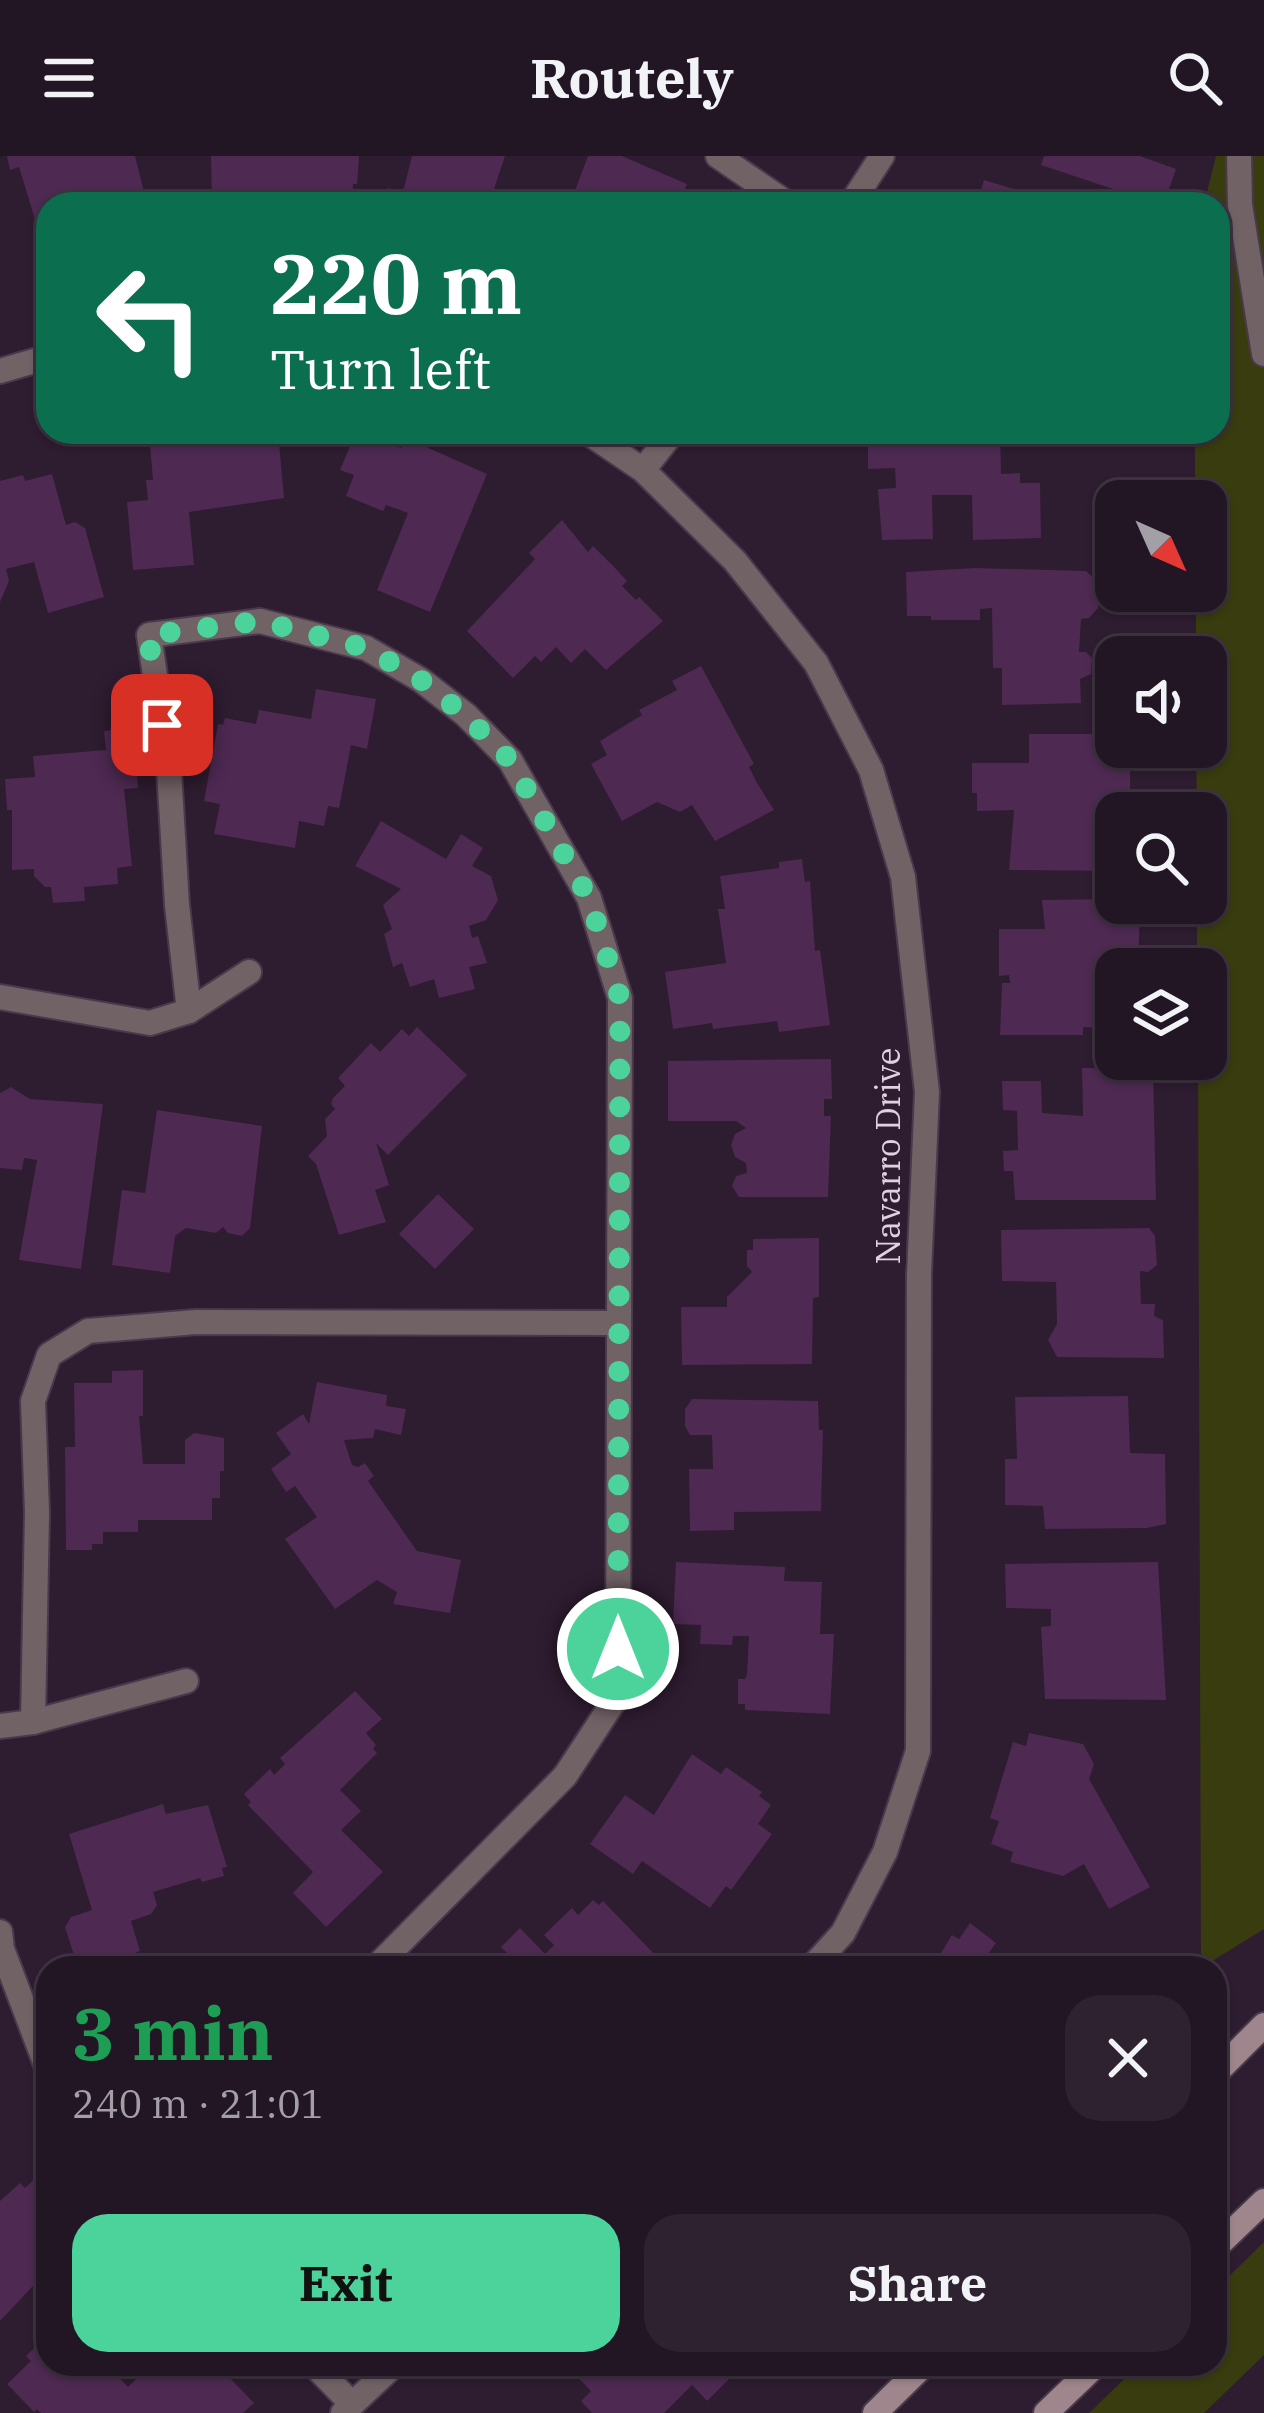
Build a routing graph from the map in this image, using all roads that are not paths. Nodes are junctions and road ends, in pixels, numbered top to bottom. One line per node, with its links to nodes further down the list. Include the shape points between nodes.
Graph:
1 (718, 156): 4 (street)
2 (882, 156): 5 (street)
3 (1238, 156): 6 (street)
4 (770, 192)
5 (859, 192)
6 (1264, 354)
7 (36, 360): 8 (street)
8 (0, 371)
9 (604, 444): 11 (street, Navarro Drive)
10 (664, 444): 11 (street)
11 (643, 470): 21 (street, Navarro Drive, via 735,561 816,663 871,770 903,877 927,1092 918,1751 885,1852 843,1933)
12 (249, 972): 14 (street)
13 (0, 997): 14 (street, via 150,1022)
14 (189, 1011): 15 (street, via 169,770 148,635 260,621 366,648 421,680 510,760 589,898 608,958 620,998)
15 (619, 1323): 17 (street, via 196,1322 88,1331 50,1355 33,1401); 20 (street, via 618,1695 565,1777)
16 (186, 1681): 17 (street)
17 (32, 1722): 18 (street)
18 (0, 1726)
19 (0, 1932): 23 (street)
20 (387, 1956)
21 (822, 1956)
22 (1263, 2027): 24 (main road)
23 (36, 2038)
24 (1227, 2062)
25 (1264, 2200): 26 (main road)
26 (1227, 2236)
27 (322, 2376): 31 (street)
28 (381, 2376): 31 (street)
29 (913, 2376): 32 (main road)
30 (1085, 2376): 33 (main road)
31 (347, 2409)
32 (875, 2413)
33 (1046, 2413)

